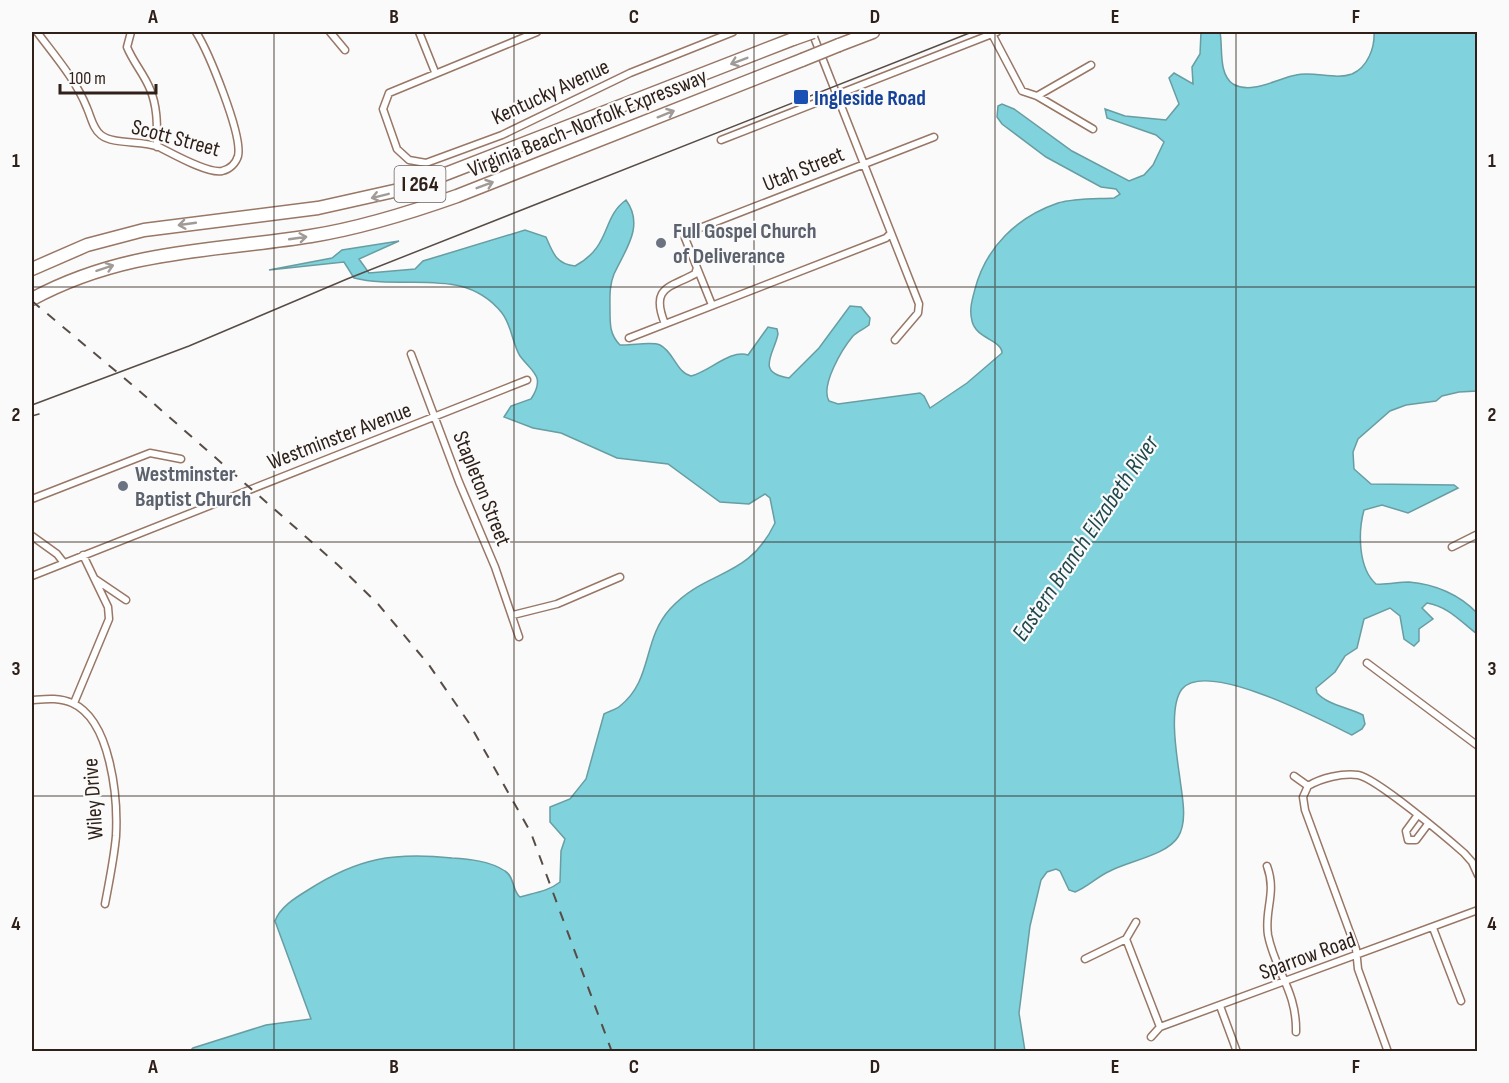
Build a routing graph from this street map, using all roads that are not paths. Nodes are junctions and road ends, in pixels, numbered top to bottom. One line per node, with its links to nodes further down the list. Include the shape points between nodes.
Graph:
1 (37, 32): 19 (street, Scott Street, via 73,82 101,136)
2 (131, 32): 19 (street, via 127,46 150,88 157,117)
3 (196, 32): 19 (street, Scott Street, via 237,137 238,154 229,168 217,171)
4 (330, 32): 11 (street)
5 (418, 32): 13 (street)
6 (537, 32): 13 (street)
7 (734, 32): 13 (street, Kentucky Avenue, via 648,65 502,135 421,163 409,160 397,149 383,109 389,93)
8 (813, 32): 14 (street); 23 (highway, Virginia Beach-Norfolk Expressway / I 264, one-way to 23, bridge, via 412,187 318,208 144,230 87,245)
9 (873, 32): 24 (highway, Virginia Beach-Norfolk Expressway / I 264, one-way to 9, bridge, via 95,271 152,256 314,236 403,215)
10 (994, 33): 14 (street); 15 (street, via 1019,88)
11 (345, 50)
12 (1091, 64): 15 (street)
13 (435, 72)
14 (836, 94): 18 (street); 20 (street)
15 (1037, 96): 16 (street)
16 (1093, 129)
17 (934, 137): 20 (street, Utah Street)
18 (721, 140)
19 (157, 147)
20 (864, 162): 21 (street); 22 (street, Utah Street, via 686,235)
21 (890, 234): 25 (street); 28 (street, via 920,304 918,313)
22 (697, 268): 25 (street); 26 (street, via 695,274 663,291 660,310)
23 (32, 269)
24 (32, 299)
25 (712, 305): 26 (street)
26 (665, 324): 27 (street)
27 (629, 338)
28 (895, 340)
29 (411, 354): 31 (street, Stapleton Street)
30 (526, 380): 31 (street, Westminster Avenue)
31 (435, 416): 37 (street, Westminster Avenue); 43 (street, Stapleton Street)
32 (181, 459): 33 (street, via 150,453)
33 (32, 499)
34 (1478, 534): 36 (street)
35 (32, 536): 38 (street)
36 (1452, 547)
37 (83, 555): 38 (street, Westminster Avenue); 40 (street)
38 (64, 563): 39 (street, Westminster Avenue)
39 (32, 576)
40 (95, 578): 42 (street); 47 (street, via 110,619)
41 (620, 578): 43 (street, via 557,604)
42 (126, 600)
43 (513, 615): 44 (street, Stapleton Street)
44 (519, 637)
45 (1367, 663): 48 (street)
46 (32, 700): 47 (street)
47 (74, 703): 55 (street, Wiley Drive, via 102,733 111,776 116,835)
48 (1476, 743)
49 (1294, 776): 50 (street)
50 (1308, 786): 51 (street, via 1319,780 1359,775); 60 (street, via 1303,797 1305,810)
51 (1417, 816): 52 (street); 52 (street, via 1406,831 1407,840 1416,840)
52 (1428, 825): 54 (street, via 1464,853)
53 (1267, 866): 62 (street, via 1273,896 1268,934)
54 (1478, 875)
55 (105, 904)
56 (1478, 910): 58 (street, Sparrow Road)
57 (1136, 922): 59 (street)
58 (1433, 928): 60 (street, Sparrow Road); 63 (street)
59 (1126, 939): 61 (street); 65 (street)
60 (1357, 956): 62 (street, Sparrow Road); 69 (street, via 1358,969)
61 (1085, 959)
62 (1287, 981): 64 (street, Sparrow Road); 66 (street, via 1297,1012)
63 (1461, 1001)
64 (1220, 1006): 65 (street, Sparrow Road); 68 (street)
65 (1160, 1027): 67 (street, Sparrow Road)
66 (1296, 1032)
67 (1151, 1037)
68 (1237, 1052)
69 (1388, 1052)

